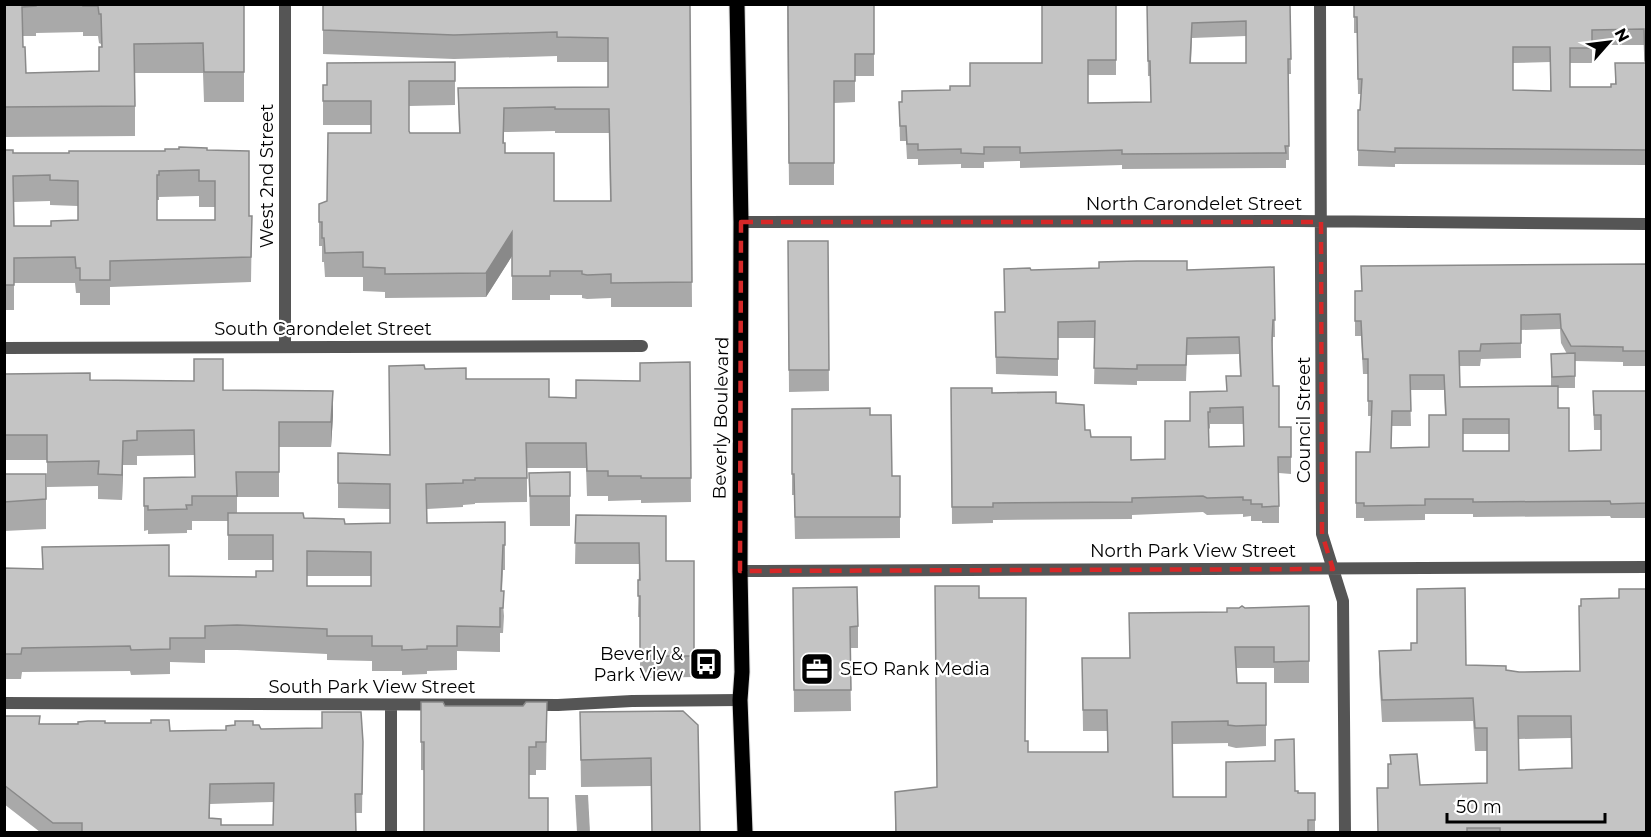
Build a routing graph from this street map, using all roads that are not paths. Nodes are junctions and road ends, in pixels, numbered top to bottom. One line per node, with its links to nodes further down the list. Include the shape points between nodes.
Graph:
1 (285, 4): 8 (street, West 2nd Street)
2 (737, 4): 4 (main road, Beverly Boulevard)
3 (1320, 4): 5 (street, Council Street)
4 (741, 222): 5 (street, North Carondelet Street); 12 (main road, Beverly Boulevard)
5 (1322, 222): 6 (street, North Carondelet Street); 11 (street, Council Street, via 1322,534)
6 (1647, 224)
7 (642, 346): 8 (street, South Carondelet Street)
8 (285, 347): 9 (street, South Carondelet Street)
9 (4, 348)
10 (1647, 567): 11 (street, North Park View Street)
11 (1333, 569): 12 (street, North Park View Street); 18 (street, Council Street, via 1343,601)
12 (740, 571): 13 (main road, Beverly Boulevard)
13 (740, 700): 15 (street, South Park View Street); 17 (main road, Beverly Boulevard)
14 (4, 703): 15 (street, South Park View Street)
15 (391, 705): 16 (street)
16 (391, 832)
17 (745, 832)
18 (1345, 832)

